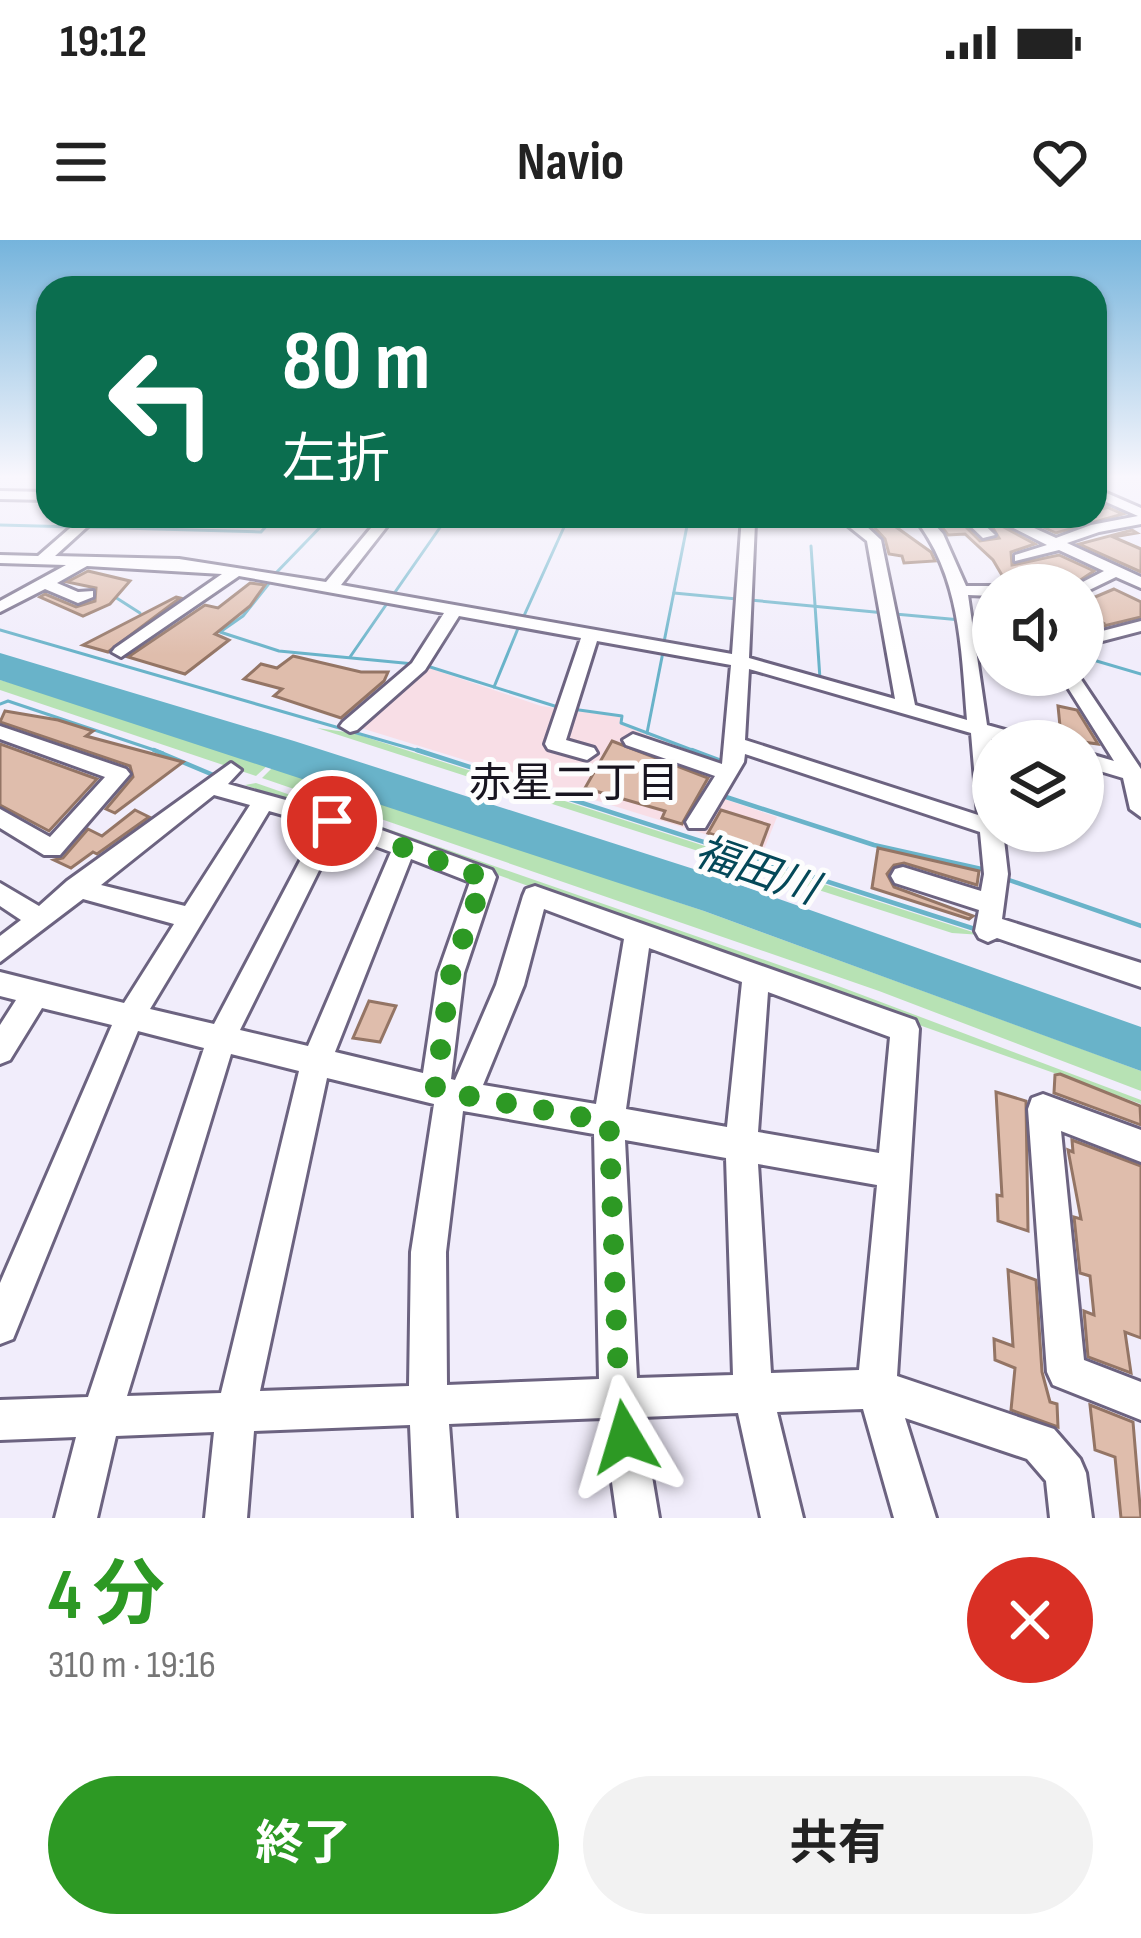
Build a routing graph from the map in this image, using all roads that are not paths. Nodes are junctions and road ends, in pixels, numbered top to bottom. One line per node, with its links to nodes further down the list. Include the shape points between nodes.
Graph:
1 (70, 536): 12 (street)
2 (372, 536): 19 (street)
3 (748, 536): 31 (street)
4 (869, 536): 33 (street)
5 (939, 536): 20 (street)
6 (1040, 536): 8 (street)
7 (1078, 536): 8 (street)
8 (1058, 544): 9 (street); 15 (street)
9 (1020, 558)
10 (1141, 558): 15 (street)
11 (0, 559): 12 (street)
12 (42, 560): 13 (street)
13 (85, 562): 14 (street); 17 (street)
14 (236, 571): 19 (street); 30 (street)
15 (1113, 571): 16 (street); 18 (street)
16 (1104, 576)
17 (44, 583): 22 (street, via 78,598); 23 (street)
18 (1141, 583)
19 (330, 588): 24 (street)
20 (956, 590): 21 (street); 25 (street)
21 (972, 590)
22 (88, 594)
23 (0, 607)
24 (454, 610): 28 (street); 35 (street, via 419,666)
25 (965, 620): 26 (street); 34 (street)
26 (972, 622)
27 (1141, 626): 29 (street)
28 (590, 634): 31 (street); 39 (street, via 555,744)
29 (1104, 636)
30 (121, 652)
31 (739, 661): 33 (street); 40 (street)
32 (1083, 696): 42 (street)
33 (906, 708): 36 (street)
34 (978, 720)
35 (350, 726)
36 (972, 727)
37 (0, 732): 45 (street, via 119,774 52,848)
38 (633, 740): 40 (street)
39 (587, 753)
40 (732, 760): 47 (street); 48 (street)
41 (1104, 765): 42 (street)
42 (1137, 774): 44 (street)
43 (264, 801): 46 (street); 52 (street, via 221,778); 54 (street)
44 (1141, 809)
45 (0, 817)
46 (332, 821): 49 (street); 64 (street)
47 (697, 821)
48 (972, 822)
49 (404, 848): 66 (street); 67 (street, via 484,878 451,973)
50 (994, 852): 56 (street)
51 (903, 876): 56 (street)
52 (76, 888): 54 (street); 55 (street)
53 (0, 893): 55 (street)
54 (191, 918): 63 (street)
55 (37, 919): 58 (street)
56 (989, 920): 59 (street)
57 (638, 933): 60 (street); 67 (street, via 535,896 510,985); 68 (street)
58 (0, 951)
59 (1141, 975)
60 (756, 976): 69 (street); 71 (street, via 905,1029)
61 (0, 984): 62 (street)
62 (35, 994): 63 (street); 65 (street)
63 (130, 1017): 64 (street); 72 (street)
64 (221, 1039): 66 (street); 79 (street)
65 (0, 1050)
66 (316, 1062): 67 (street); 78 (street)
67 (449, 1093): 68 (street); 77 (street, via 427,1247)
68 (609, 1122): 69 (street); 75 (street)
69 (741, 1145): 71 (street); 74 (street)
70 (1141, 1146): 76 (street, via 1043,1109 1066,1372)
71 (895, 1172): 73 (street)
72 (0, 1327)
73 (878, 1389): 74 (street); 86 (street); 87 (street, via 1040,1443 1066,1473)
74 (753, 1393): 75 (street); 85 (street)
75 (619, 1396): 77 (street); 84 (street)
76 (1141, 1401)
77 (428, 1402): 78 (street); 83 (street)
78 (236, 1412): 79 (street); 82 (street)
79 (101, 1417): 80 (street); 81 (street)
80 (0, 1420)
81 (76, 1518)
82 (226, 1518)
83 (435, 1518)
84 (638, 1518)
85 (782, 1518)
86 (915, 1518)
87 (1071, 1518)

